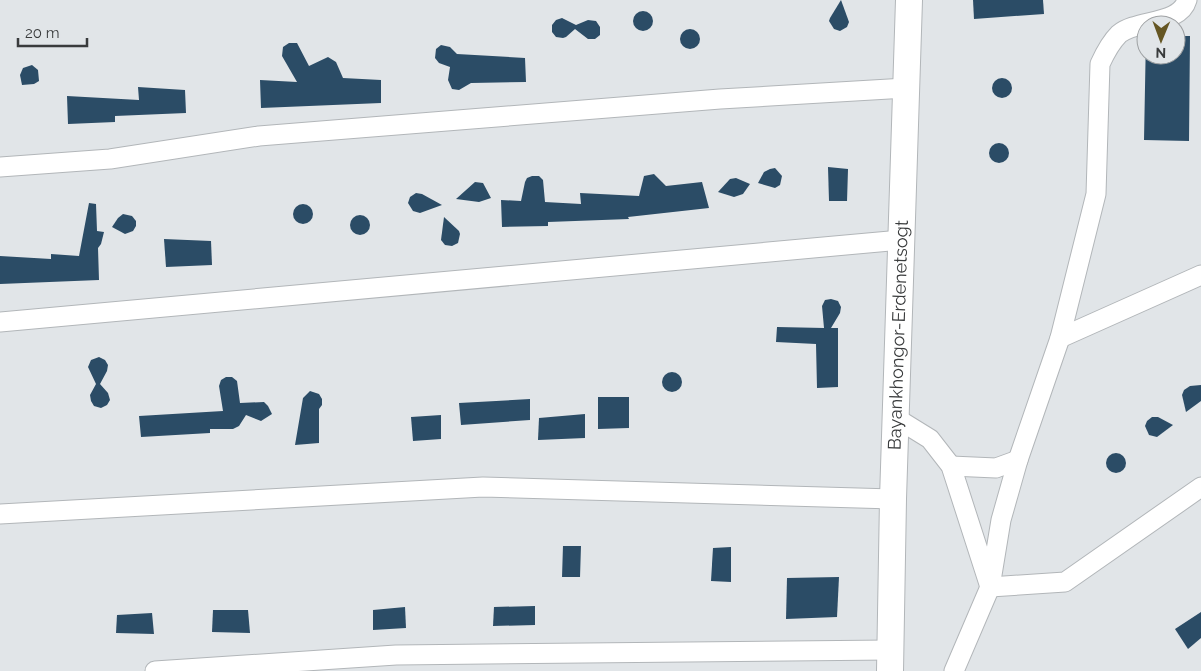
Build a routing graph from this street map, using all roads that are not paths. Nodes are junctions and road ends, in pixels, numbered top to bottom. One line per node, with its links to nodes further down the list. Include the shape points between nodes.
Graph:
1 (909, 0): 3 (street, Bayankhongor-Erdenetsogt)
2 (1187, 0): 8 (street, via 1185,7 1173,16 1121,33 1107,48 1100,64 1096,194)
3 (906, 88): 4 (street, via 720,99 268,136 110,160); 5 (street, Bayankhongor-Erdenetsogt)
4 (0, 167)
5 (901, 240): 7 (street); 9 (street, Bayankhongor-Erdenetsogt)
6 (1201, 275): 8 (street)
7 (0, 322)
8 (1060, 338): 10 (street)
9 (896, 418): 11 (street, via 930,439); 13 (street, Bayankhongor-Erdenetsogt)
10 (1018, 460): 11 (street, via 996,468); 15 (street, via 1001,520)
11 (951, 466): 15 (street)
12 (1201, 487): 15 (street, via 1065,582)
13 (893, 499): 14 (street, via 483,487); 16 (street, Bayankhongor-Erdenetsogt)
14 (0, 514)
15 (990, 587): 18 (street)
16 (890, 660): 17 (street, via 396,655)
17 (154, 671)
18 (954, 671)

